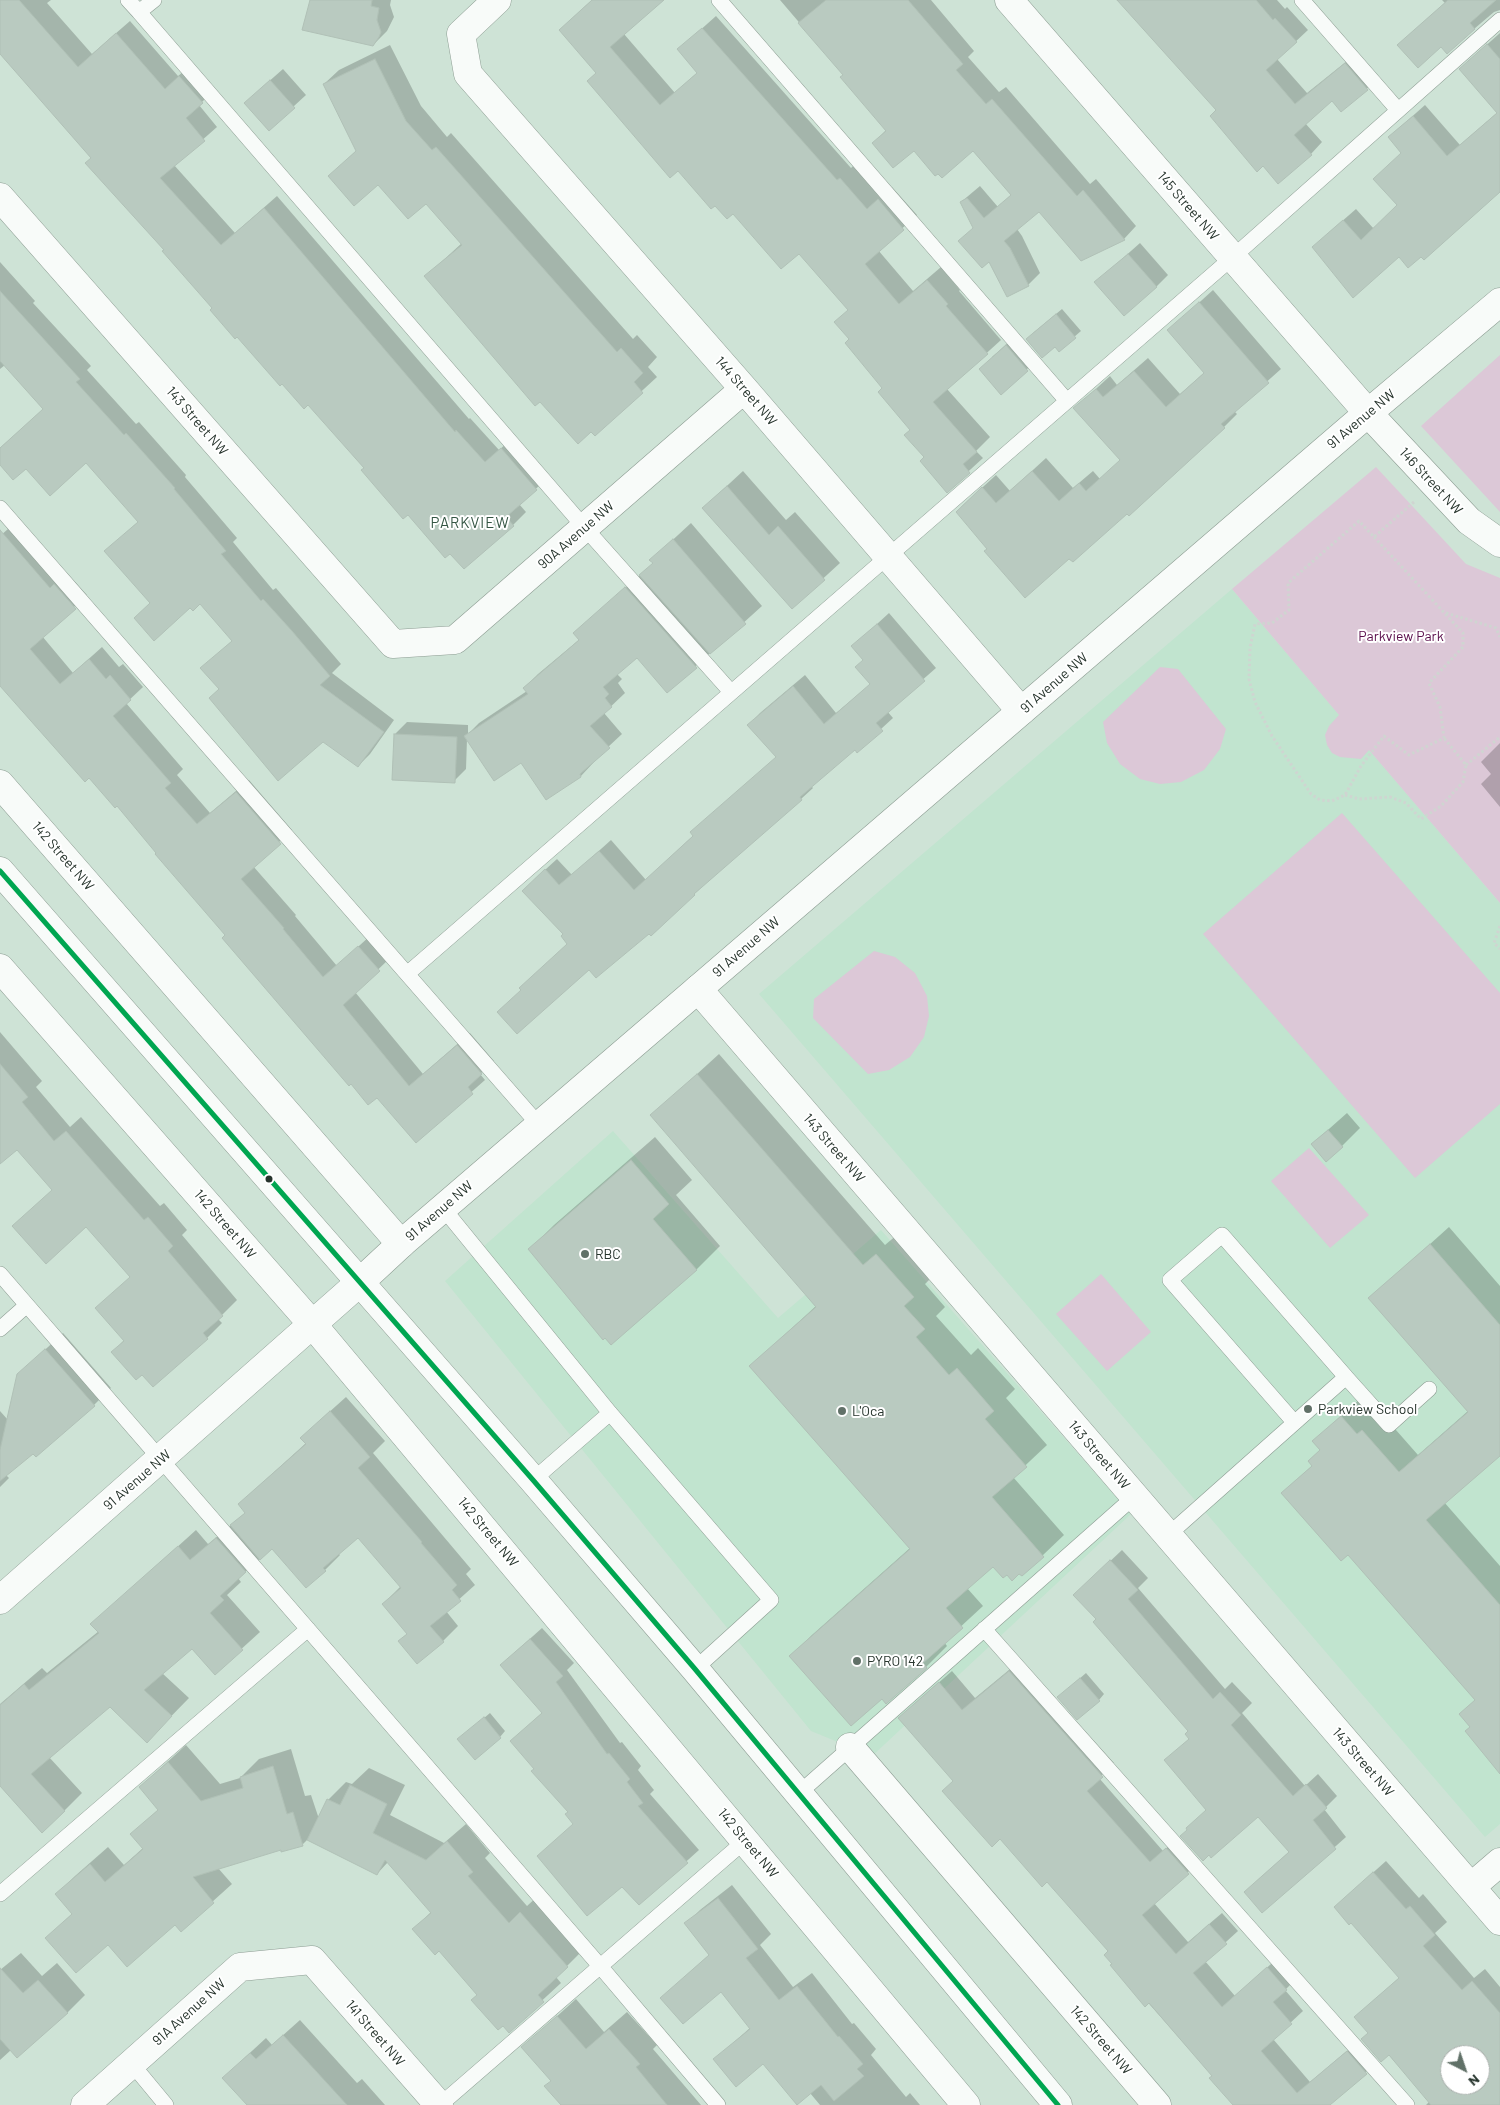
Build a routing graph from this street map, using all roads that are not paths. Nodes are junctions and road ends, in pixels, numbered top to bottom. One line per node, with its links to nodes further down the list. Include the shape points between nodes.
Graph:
1 (128, 0): 7 (lane)
2 (154, 0): 7 (lane)
3 (498, 0): 13 (street, 144 Street NW, via 461,34 468,74)
4 (719, 0): 14 (lane)
5 (1009, 0): 11 (street, 145 Street NW)
6 (1302, 0): 9 (lane)
7 (139, 12): 17 (lane)
8 (1500, 20): 9 (lane)
9 (1398, 110): 11 (lane)
10 (0, 197): 20 (street, 143 Street NW)
11 (1233, 257): 14 (lane); 15 (street, 145 Street NW)
12 (1500, 302): 15 (street, 91 Avenue NW)
13 (744, 388): 17 (street, 90A Avenue NW); 19 (street, 144 Street NW)
14 (1067, 400): 19 (lane)
15 (1368, 413): 18 (street, 146 Street NW, via 1469,522); 22 (street, 91 Avenue NW)
16 (0, 508): 26 (lane)
17 (585, 528): 20 (street, 90A Avenue NW, via 455,640); 21 (lane)
18 (1500, 543)
19 (888, 556): 21 (lane); 22 (street, 144 Street NW)
20 (393, 644)
21 (731, 692): 26 (lane)
22 (1021, 711): 27 (street, 91 Avenue NW)
23 (0, 784): 30 (street, 142 Street NW)
24 (0, 870): 32 (street)
25 (0, 968): 34 (street, 142 Street NW)
26 (407, 974): 28 (lane)
27 (698, 989): 28 (street, 91 Avenue NW); 42 (street, 143 Street NW)
28 (539, 1125): 29 (street, 91 Avenue NW)
29 (443, 1208): 30 (street, 91 Avenue NW); 38 (lane)
30 (401, 1244): 32 (street, 91 Avenue NW)
31 (0, 1274): 33 (lane)
32 (359, 1283): 34 (street, 91 Avenue NW); 41 (street)
33 (27, 1305): 35 (lane); 40 (lane)
34 (313, 1324): 40 (street, 91 Avenue NW); 50 (street, 142 Street NW)
35 (0, 1329)
36 (1346, 1377): 37 (lane, via 1389,1425); 39 (lane); 39 (lane, via 1222,1235 1170,1280)
37 (1429, 1389)
38 (610, 1413): 41 (lane); 47 (lane, via 771,1600)
39 (1294, 1422): 43 (lane)
40 (161, 1459): 44 (street, 91 Avenue NW); 45 (lane)
41 (533, 1480): 47 (street)
42 (1134, 1496): 43 (street, 143 Street NW); 46 (lane)
43 (1167, 1536): 52 (street, 143 Street NW)
44 (0, 1600)
45 (308, 1629): 53 (lane); 56 (lane)
46 (984, 1629): 48 (lane); 65 (lane)
47 (695, 1669): 49 (street)
48 (850, 1747): 49 (lane); 64 (street, 142 Street NW)
49 (798, 1794): 63 (street)
50 (746, 1840): 56 (lane); 62 (street, 142 Street NW)
51 (1500, 1862): 52 (street)
52 (1471, 1887): 54 (street, 143 Street NW)
53 (0, 1894)
54 (1500, 1921)
55 (312, 1960): 57 (street, 91A Avenue NW, via 240,1967); 60 (street, 141 Street NW)
56 (600, 1966): 60 (lane); 61 (lane)
57 (132, 2064): 58 (street, 91A Avenue NW); 59 (lane)
58 (85, 2105)
59 (166, 2105)
60 (440, 2105)
61 (718, 2105)
62 (966, 2105)
63 (1058, 2105)
64 (1157, 2105)
65 (1407, 2105)

